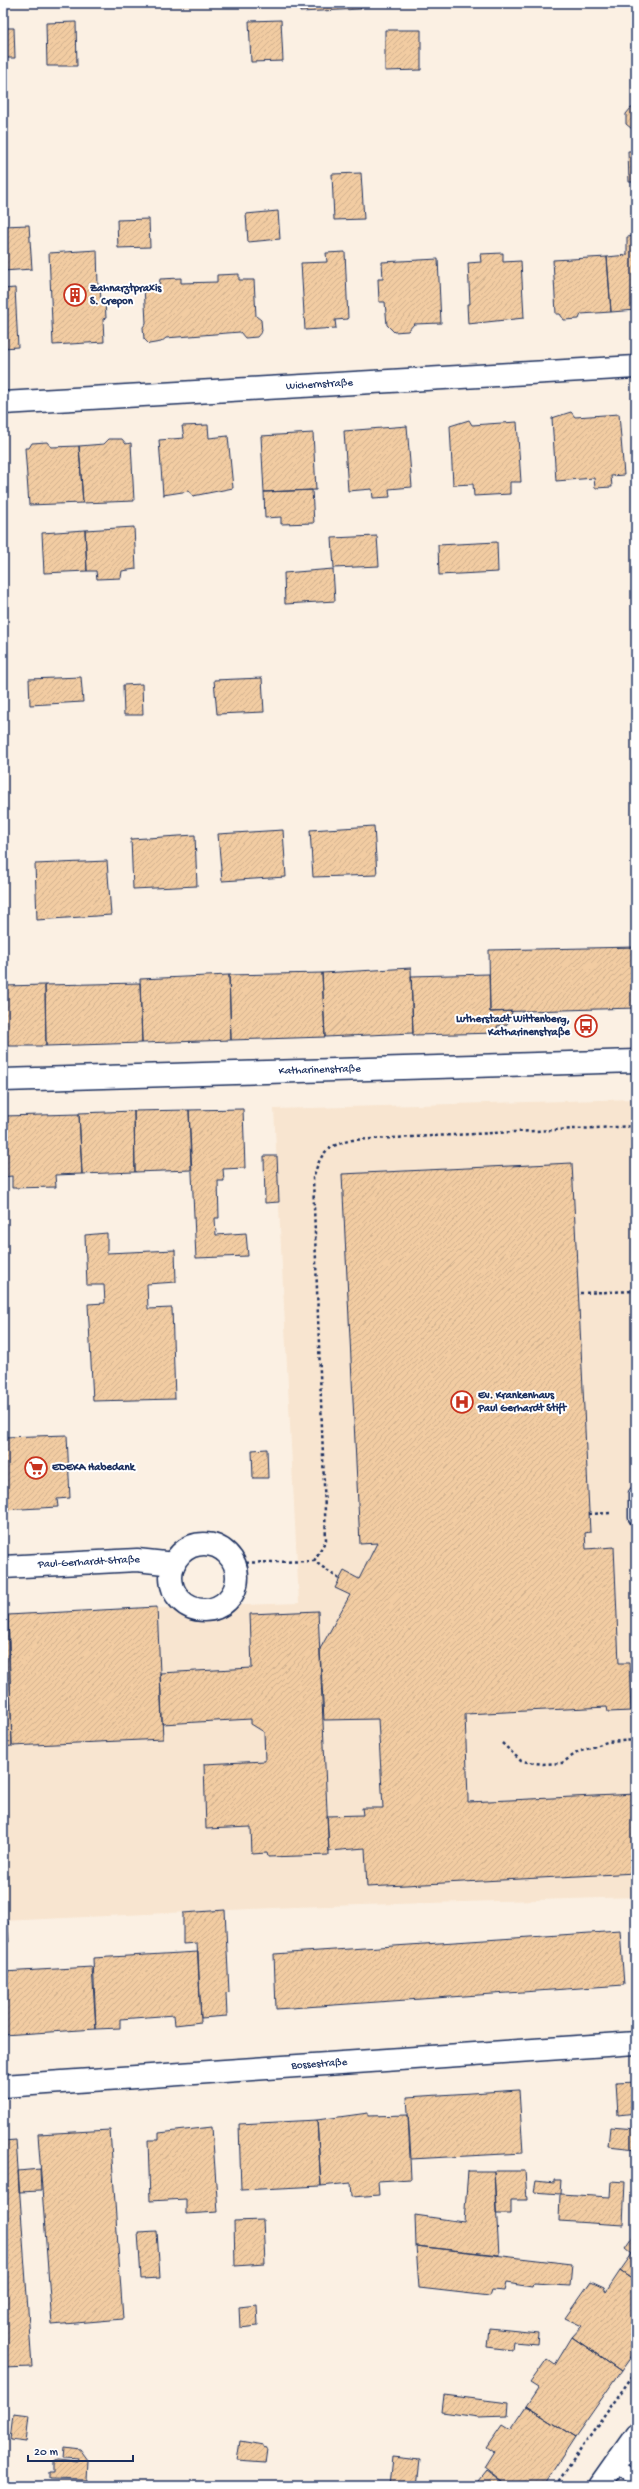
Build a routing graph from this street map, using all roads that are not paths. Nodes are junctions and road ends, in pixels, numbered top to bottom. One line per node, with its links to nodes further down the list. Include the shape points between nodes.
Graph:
1 (636, 367): 2 (street, Wichernstraße)
2 (3, 403)
3 (636, 1061): 4 (street, Katharinenstraße)
4 (3, 1080)
5 (636, 1494): 6 (lane)
6 (636, 1518)
7 (174, 1564): 7 (street, via 181,1553 189,1548 208,1544 227,1554 234,1562 236,1585 224,1603 214,1609 192,1608 175,1594 171,1583); 8 (street, Paul-Gerhardt-Straße, via 137,1560)
8 (3, 1567)
9 (636, 2043): 10 (street, Bossestraße)
10 (3, 2086)
11 (636, 2435): 12 (street)
12 (615, 2465): 13 (lane); 14 (street)
13 (636, 2479)
14 (600, 2486)

